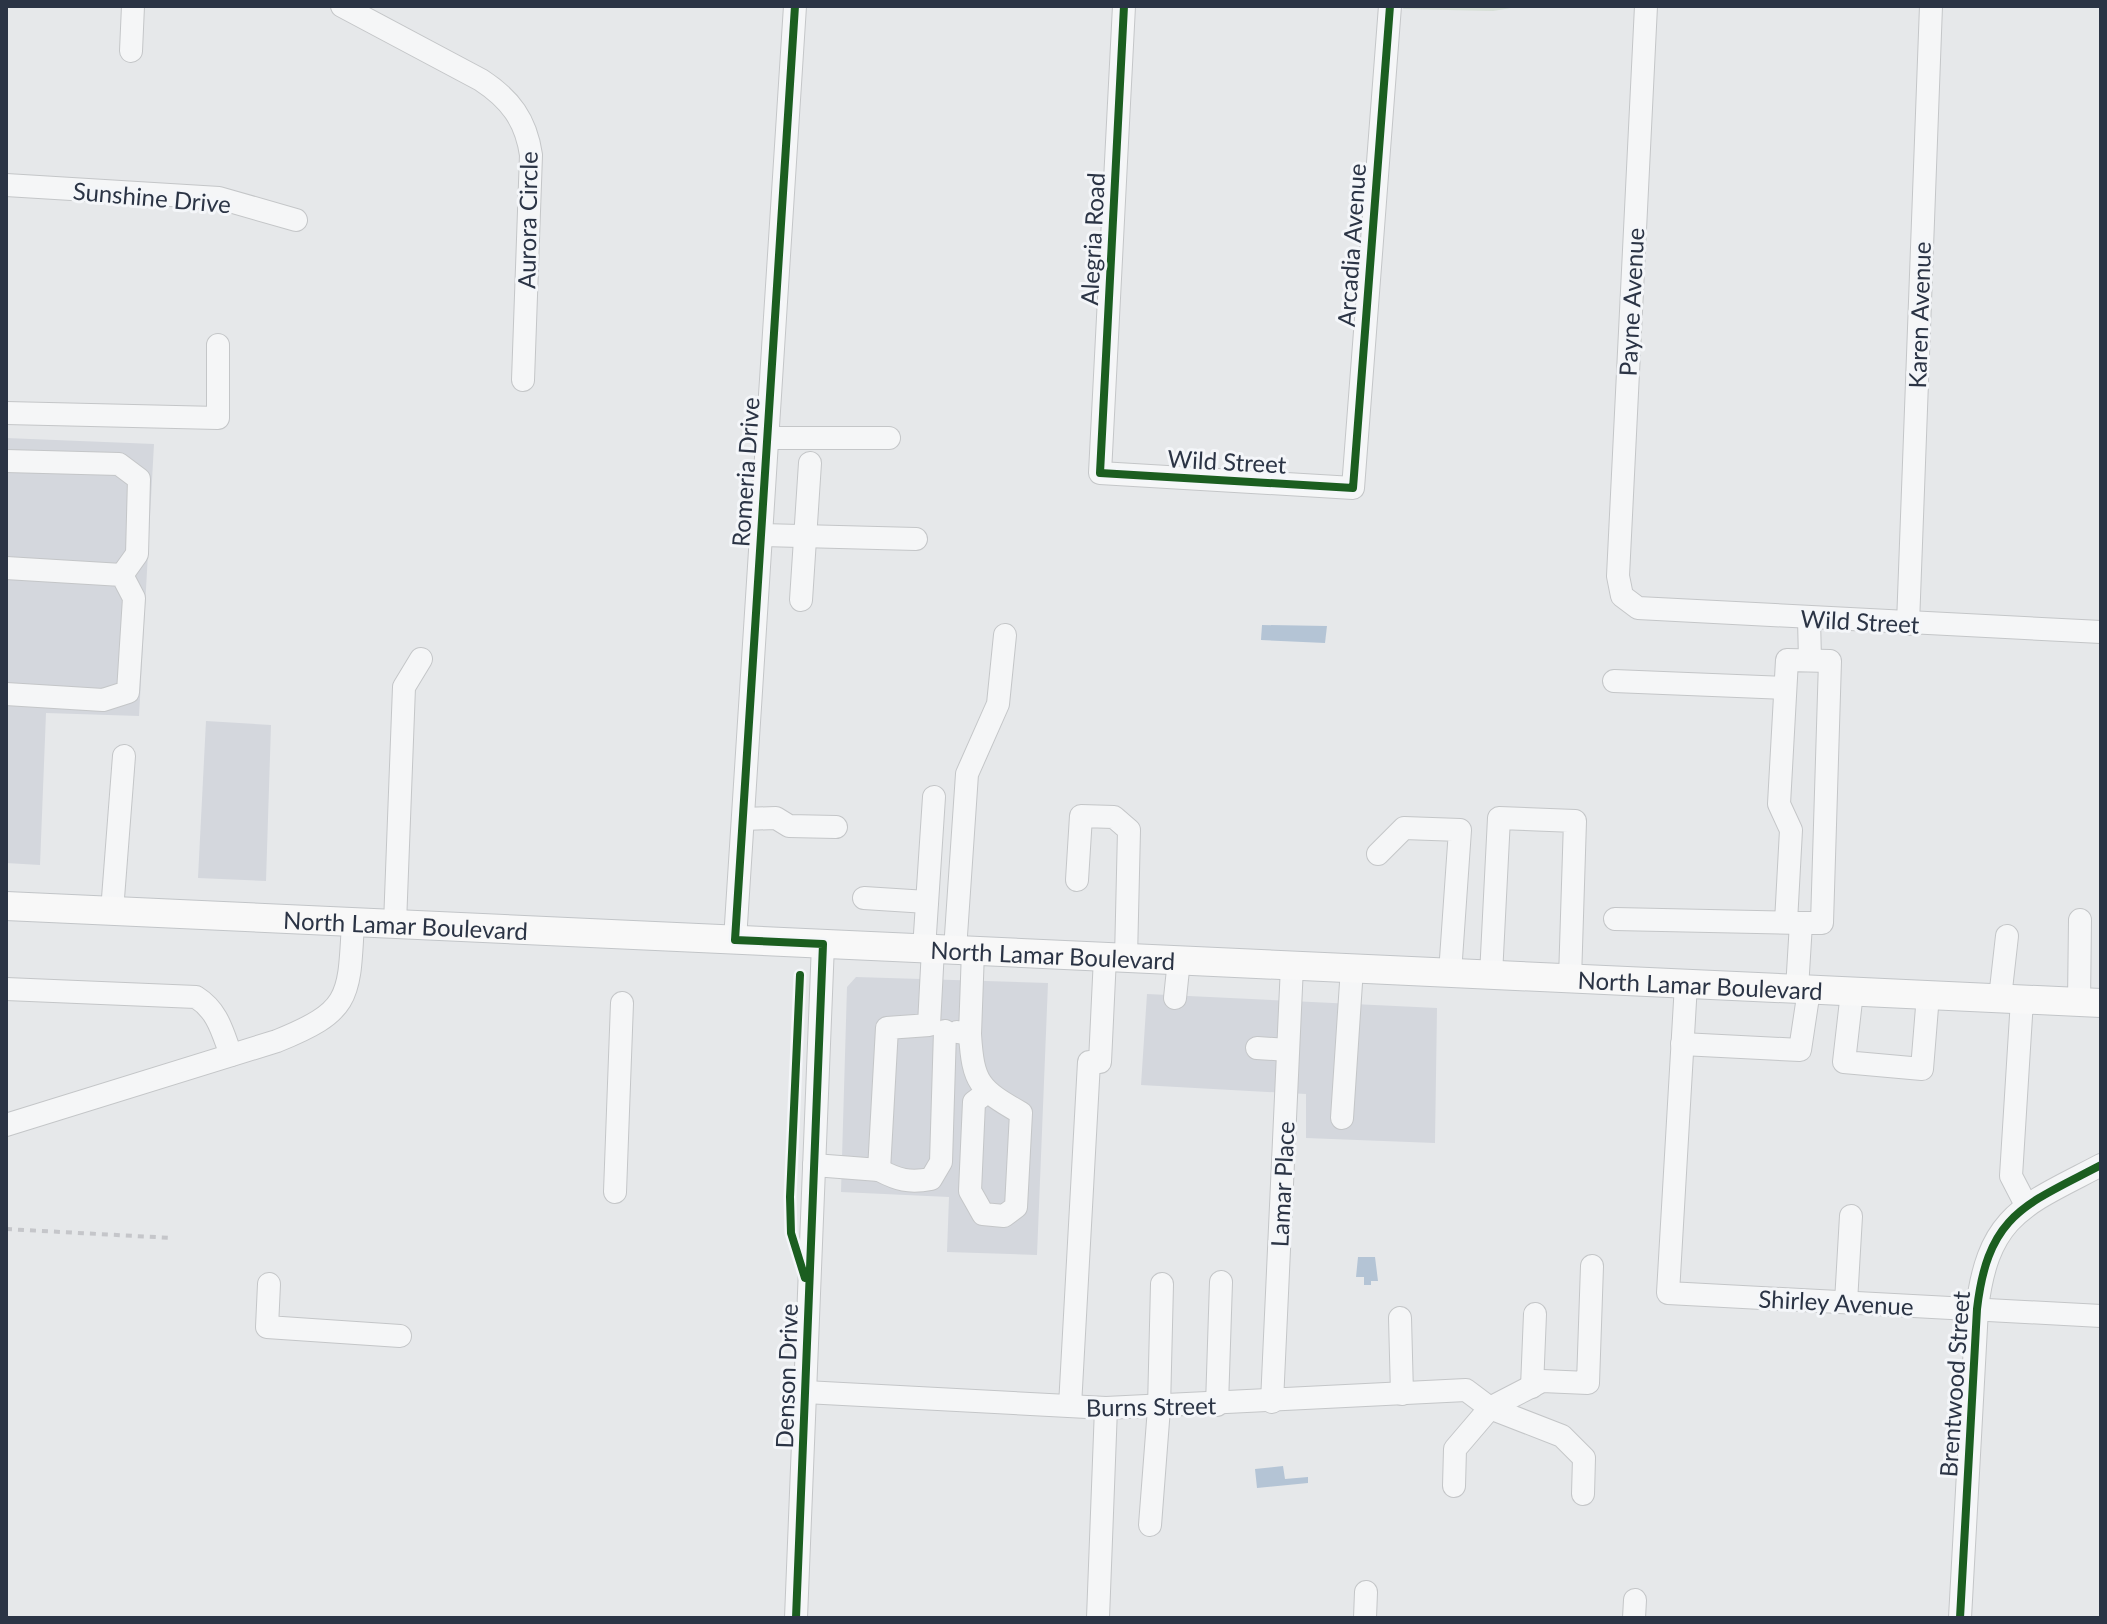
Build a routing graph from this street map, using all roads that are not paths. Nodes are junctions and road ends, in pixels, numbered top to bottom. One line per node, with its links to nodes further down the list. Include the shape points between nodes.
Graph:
1 (133, 6): 8 (street)
2 (342, 6): 12 (street, Aurora Circle, via 481,80 513,106 525,128 531,155)
3 (795, 6): 14 (street, Romeria Drive)
4 (1124, 6): 18 (street, Alegria Road)
5 (1390, 6): 19 (street, Arcadia Avenue)
6 (1646, 6): 25 (street, Payne Avenue, via 1618,576)
7 (1931, 6): 28 (street, Karen Avenue)
8 (131, 51)
9 (6, 185): 10 (street, Sunshine Drive, via 219,198)
10 (296, 220)
11 (218, 345): 13 (street, via 218,418)
12 (523, 380)
13 (6, 413)
14 (767, 438): 15 (street); 21 (street, Romeria Drive)
15 (889, 438)
16 (6, 461): 24 (street, via 119,464 139,479 137,554)
17 (810, 463): 20 (street)
18 (1100, 473): 19 (street, Wild Street)
19 (1353, 488)
20 (805, 534): 21 (street); 22 (street); 26 (street)
21 (761, 535): 38 (street, Romeria Drive)
22 (916, 539)
23 (6, 568): 24 (street)
24 (122, 575): 35 (street, via 134,598 128,692 103,700)
25 (1622, 596): 27 (street, Wild Street, via 1638,608)
26 (801, 600)
27 (1809, 619): 28 (street, Wild Street); 32 (street)
28 (1908, 624): 29 (street, Wild Street)
29 (2101, 632)
30 (1005, 635): 54 (street, via 998,704 967,774)
31 (421, 659): 50 (street, via 404,687)
32 (1810, 660): 34 (street, via 1787,660); 49 (street, via 1830,661 1822,923)
33 (1614, 681): 34 (street)
34 (1785, 688): 49 (street, via 1779,804 1791,830)
35 (6, 694)
36 (124, 756): 45 (street)
37 (934, 797): 43 (street)
38 (743, 819): 39 (street); 52 (street, Romeria Drive)
39 (836, 827)
40 (1378, 854): 59 (street, via 1404,828 1460,830)
41 (1077, 880): 55 (street, via 1081,816 1114,817 1129,830)
42 (864, 898): 43 (street)
43 (927, 902): 54 (street)
44 (6, 906): 45 (main road, North Lamar Boulevard)
45 (112, 911): 48 (main road, North Lamar Boulevard)
46 (1615, 919): 49 (street)
47 (2080, 920): 70 (street)
48 (353, 922): 50 (main road, North Lamar Boulevard); 76 (street, via 350,977 340,1005 320,1023)
49 (1793, 923): 64 (street)
50 (395, 924): 52 (main road, North Lamar Boulevard)
51 (2007, 936): 68 (street)
52 (735, 940): 53 (main road, North Lamar Boulevard)
53 (823, 944): 54 (main road, North Lamar Boulevard); 80 (street, Denson Drive)
54 (946, 949): 55 (main road, North Lamar Boulevard); 71 (street); 72 (street)
55 (1116, 958): 56 (main road, North Lamar Boulevard); 101 (street, via 1100,1062 1089,1062)
56 (1179, 960): 57 (main road, North Lamar Boulevard); 67 (street)
57 (1292, 966): 58 (main road, North Lamar Boulevard); 75 (street, Lamar Place)
58 (1352, 968): 59 (main road, North Lamar Boulevard); 78 (street)
59 (1450, 973): 60 (main road, North Lamar Boulevard)
60 (1491, 975): 61 (main road, North Lamar Boulevard); 61 (street, via 1499,818 1575,821)
61 (1570, 979): 62 (main road, North Lamar Boulevard)
62 (1686, 984): 64 (main road, North Lamar Boulevard); 73 (street)
63 (6, 989): 76 (street, via 196,997 218,1019)
64 (1803, 989): 65 (main road, North Lamar Boulevard); 73 (street, via 1800,1050)
65 (1852, 992): 66 (main road, North Lamar Boulevard); 66 (street, via 1844,1062 1922,1069)
66 (1928, 995): 68 (main road, North Lamar Boulevard)
67 (1175, 998)
68 (2011, 999): 70 (main road, North Lamar Boulevard); 84 (street, via 2011,1176)
69 (622, 1003): 83 (street)
70 (2090, 1003)
71 (937, 1028): 72 (street); 82 (street, via 887,1028); 82 (street, via 941,1162 931,1179 921,1181 904,1182)
72 (970, 1034): 77 (street, via 973,1071)
73 (1682, 1044): 90 (street, Shirley Avenue, via 1668,1293)
74 (1257, 1048): 75 (street)
75 (1288, 1050): 99 (street, Lamar Place)
76 (231, 1055): 79 (street)
77 (986, 1093): 77 (street, via 1021,1113 1016,1207 1004,1216 983,1214 970,1191 974,1102)
78 (1342, 1118)
79 (6, 1125)
80 (814, 1165): 82 (street); 97 (street, Denson Drive)
81 (2101, 1165): 84 (street, Brentwood Street)
82 (879, 1170)
83 (615, 1192)
84 (2026, 1205): 91 (street, Brentwood Street, via 1995,1241)
85 (1851, 1216): 90 (street)
86 (1592, 1266): 96 (street, via 1588,1383 1542,1381)
87 (1221, 1282): 100 (street)
88 (269, 1284): 95 (street, via 267,1327)
89 (1162, 1284): 103 (street)
90 (1846, 1302): 91 (street, Shirley Avenue)
91 (1977, 1309): 93 (street, Shirley Avenue); 112 (street, Brentwood Street)
92 (1535, 1314): 96 (street)
93 (2101, 1316)
94 (1400, 1318): 98 (street)
95 (400, 1336)
96 (1532, 1387): 104 (street)
97 (805, 1392): 101 (street, Burns Street); 109 (street, Denson Drive)
98 (1402, 1394): 99 (street, Burns Street); 104 (street, Burns Street, via 1466,1390)
99 (1272, 1402): 100 (street, Burns Street)
100 (1217, 1405): 103 (street, Burns Street)
101 (1070, 1406): 102 (street, Burns Street)
102 (1106, 1408): 103 (street, Burns Street); 110 (street)
103 (1159, 1408): 107 (street)
104 (1490, 1408): 105 (street, via 1455,1449); 106 (street, Burns Street, via 1572,1443 1584,1458)
105 (1454, 1486)
106 (1583, 1494)
107 (1150, 1525)
108 (1366, 1592): 111 (street)
109 (796, 1618)
110 (1098, 1618)
111 (1365, 1618)
112 (1960, 1618)

